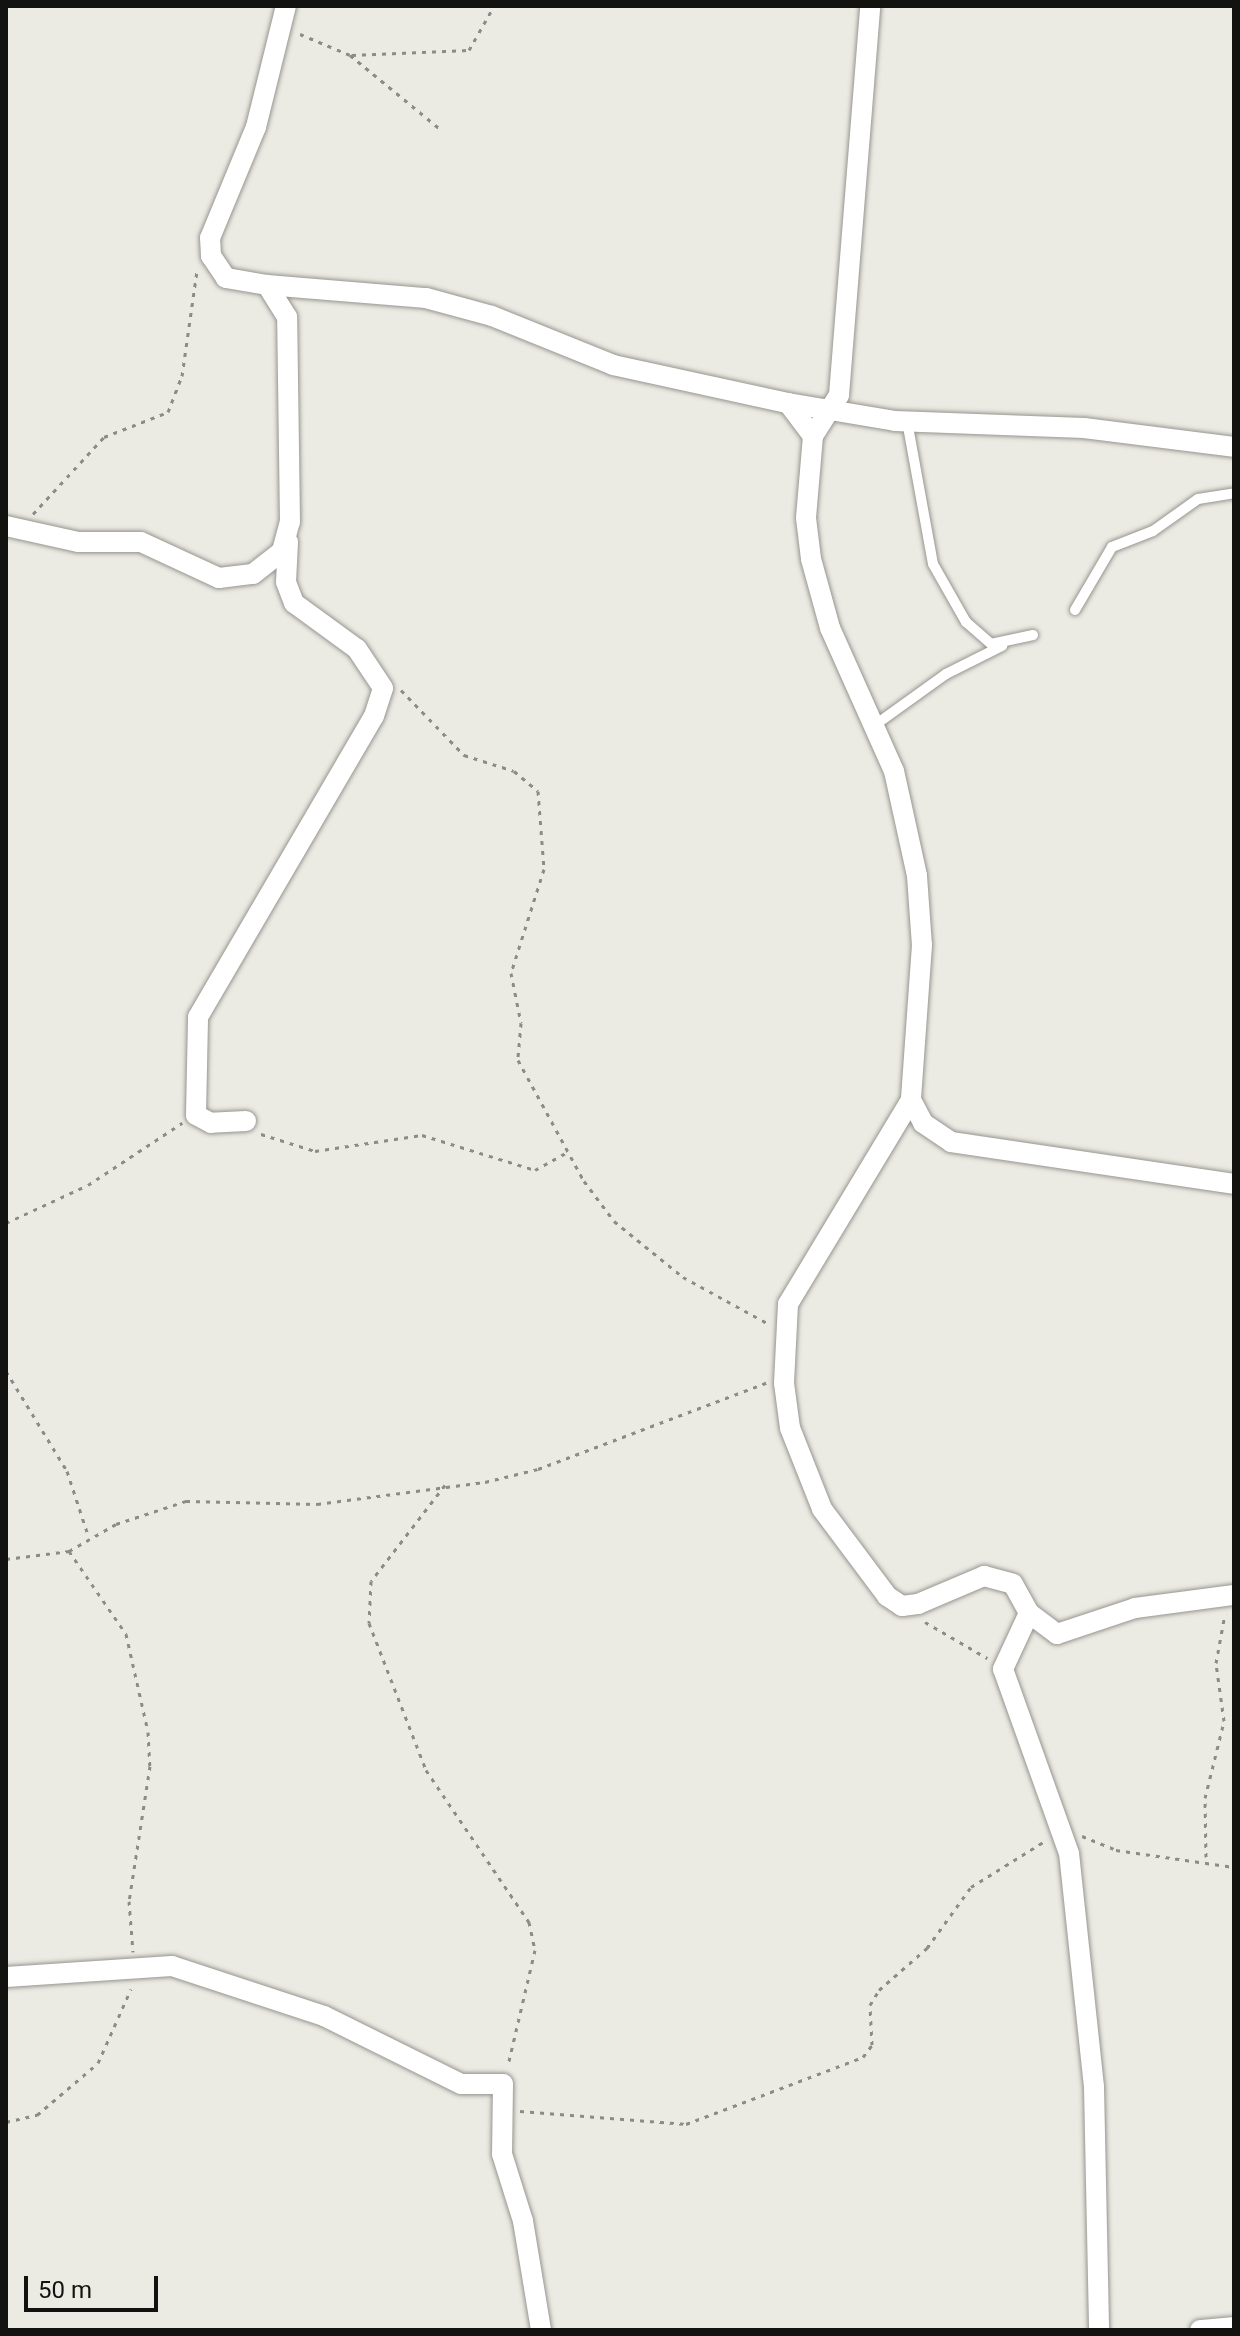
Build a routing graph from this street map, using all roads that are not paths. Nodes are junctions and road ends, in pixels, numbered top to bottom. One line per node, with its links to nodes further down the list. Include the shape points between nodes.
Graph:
1 (286, 6): 3 (street, via 256,127 210,238 211,256 226,278)
2 (870, 6): 5 (street, via 839,395)
3 (267, 285): 4 (street, via 426,298 521,326 613,365); 10 (street, via 292,337)
4 (788, 403): 5 (street); 7 (street)
5 (832, 411): 6 (street); 7 (street)
6 (907, 421): 8 (street, via 1084,428); 14 (lane, via 933,564 966,622)
7 (813, 436): 15 (street, via 806,518 811,559 830,628)
8 (1234, 447)
9 (1234, 493): 12 (lane, via 1198,499 1153,531 1112,547)
10 (290, 522): 11 (street, via 269,564 219,578 141,542 78,542); 17 (street, via 286,582 294,603 376,670 383,688 374,716 198,1017 193,1107 201,1122)
11 (15, 525)
12 (1075, 610)
13 (1033, 635): 14 (lane)
14 (1002, 646): 15 (lane, via 946,674)
15 (875, 725): 16 (street, via 894,771 923,909)
16 (911, 1100): 18 (street, via 923,1123 951,1142); 20 (street, via 796,1282 784,1331 790,1428 822,1509 902,1606 984,1576 1013,1584)
17 (246, 1121)
18 (1234, 1184)
19 (1232, 1595): 20 (street, via 1135,1608 1057,1634)
20 (1029, 1613): 24 (street, via 1003,1669 1061,1827 1090,2032 1102,2232)
21 (6, 1977): 23 (street, via 172,1966 324,2016 461,2084 503,2084 502,2154 523,2221)
22 (1234, 2327): 25 (street)
23 (541, 2330)
24 (1099, 2330)
25 (1200, 2330)

